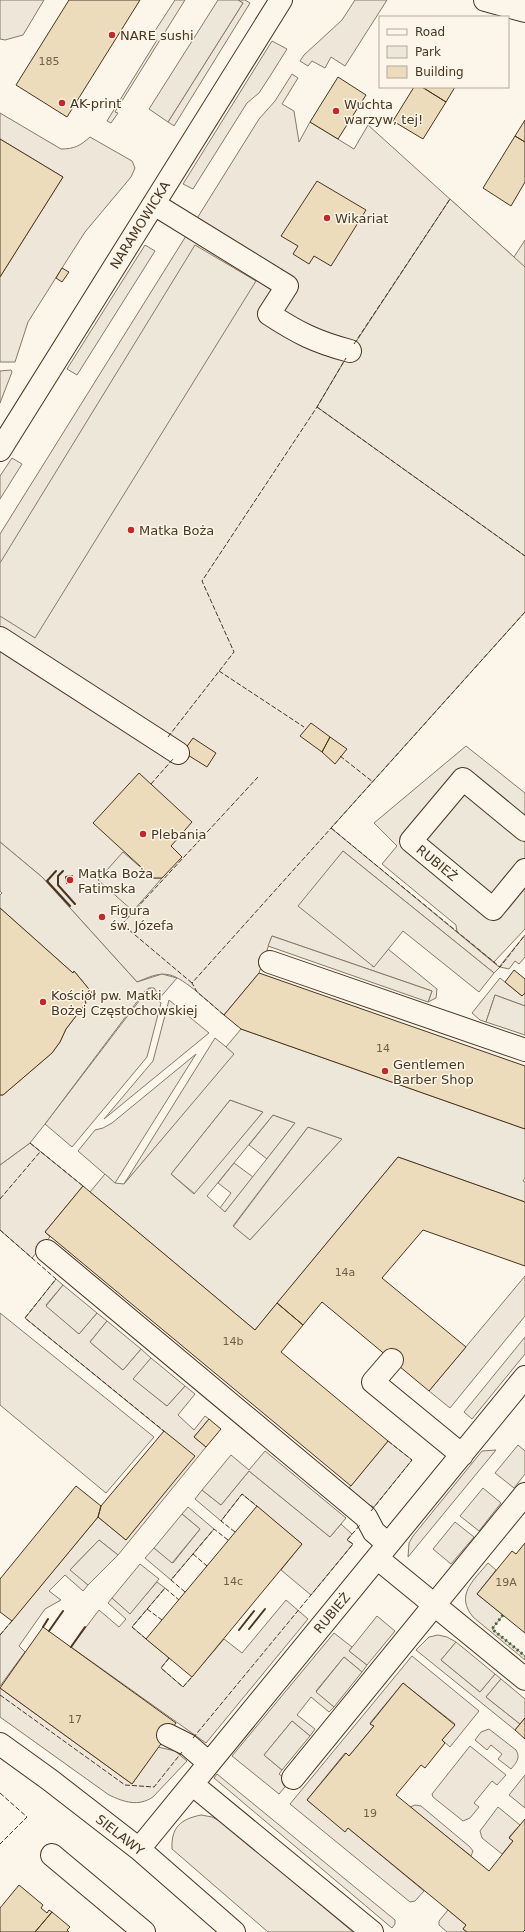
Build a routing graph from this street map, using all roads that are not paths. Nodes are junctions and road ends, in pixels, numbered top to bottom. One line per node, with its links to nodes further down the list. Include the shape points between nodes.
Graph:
1 (281, 0): 4 (street, NARAMOWICKA)
2 (488, 6): 3 (street)
3 (525, 11)
4 (154, 204): 5 (street, via 287,286 269,314 299,333 324,344); 6 (street, NARAMOWICKA)
5 (350, 350)
6 (0, 450)
7 (0, 638): 8 (street)
8 (178, 753)
9 (525, 830): 10 (street, RUBIEŻ, via 463,779 411,841 493,909)
10 (525, 870)
11 (270, 962): 12 (street)
12 (525, 1050)
13 (47, 1251): 18 (street, via 366,1517)
14 (392, 1360): 16 (street, via 374,1382)
15 (525, 1377): 16 (street, RUBIEŻ)
16 (462, 1455): 18 (street, RUBIEŻ)
17 (525, 1494): 19 (street)
18 (383, 1551): 19 (street); 23 (street, RUBIEŻ)
19 (435, 1605): 20 (street); 24 (street)
20 (525, 1679)
21 (168, 1735): 23 (street)
22 (0, 1744): 26 (street, SIELAWY)
23 (216, 1755): 25 (street, RUBIEŻ)
24 (293, 1778)
25 (192, 1784): 26 (street, RUBIEŻ); 30 (street)
26 (139, 1849): 29 (street, SIELAWY)
27 (52, 1855): 28 (street)
28 (144, 1932)
29 (234, 1932)
30 (372, 1932)

